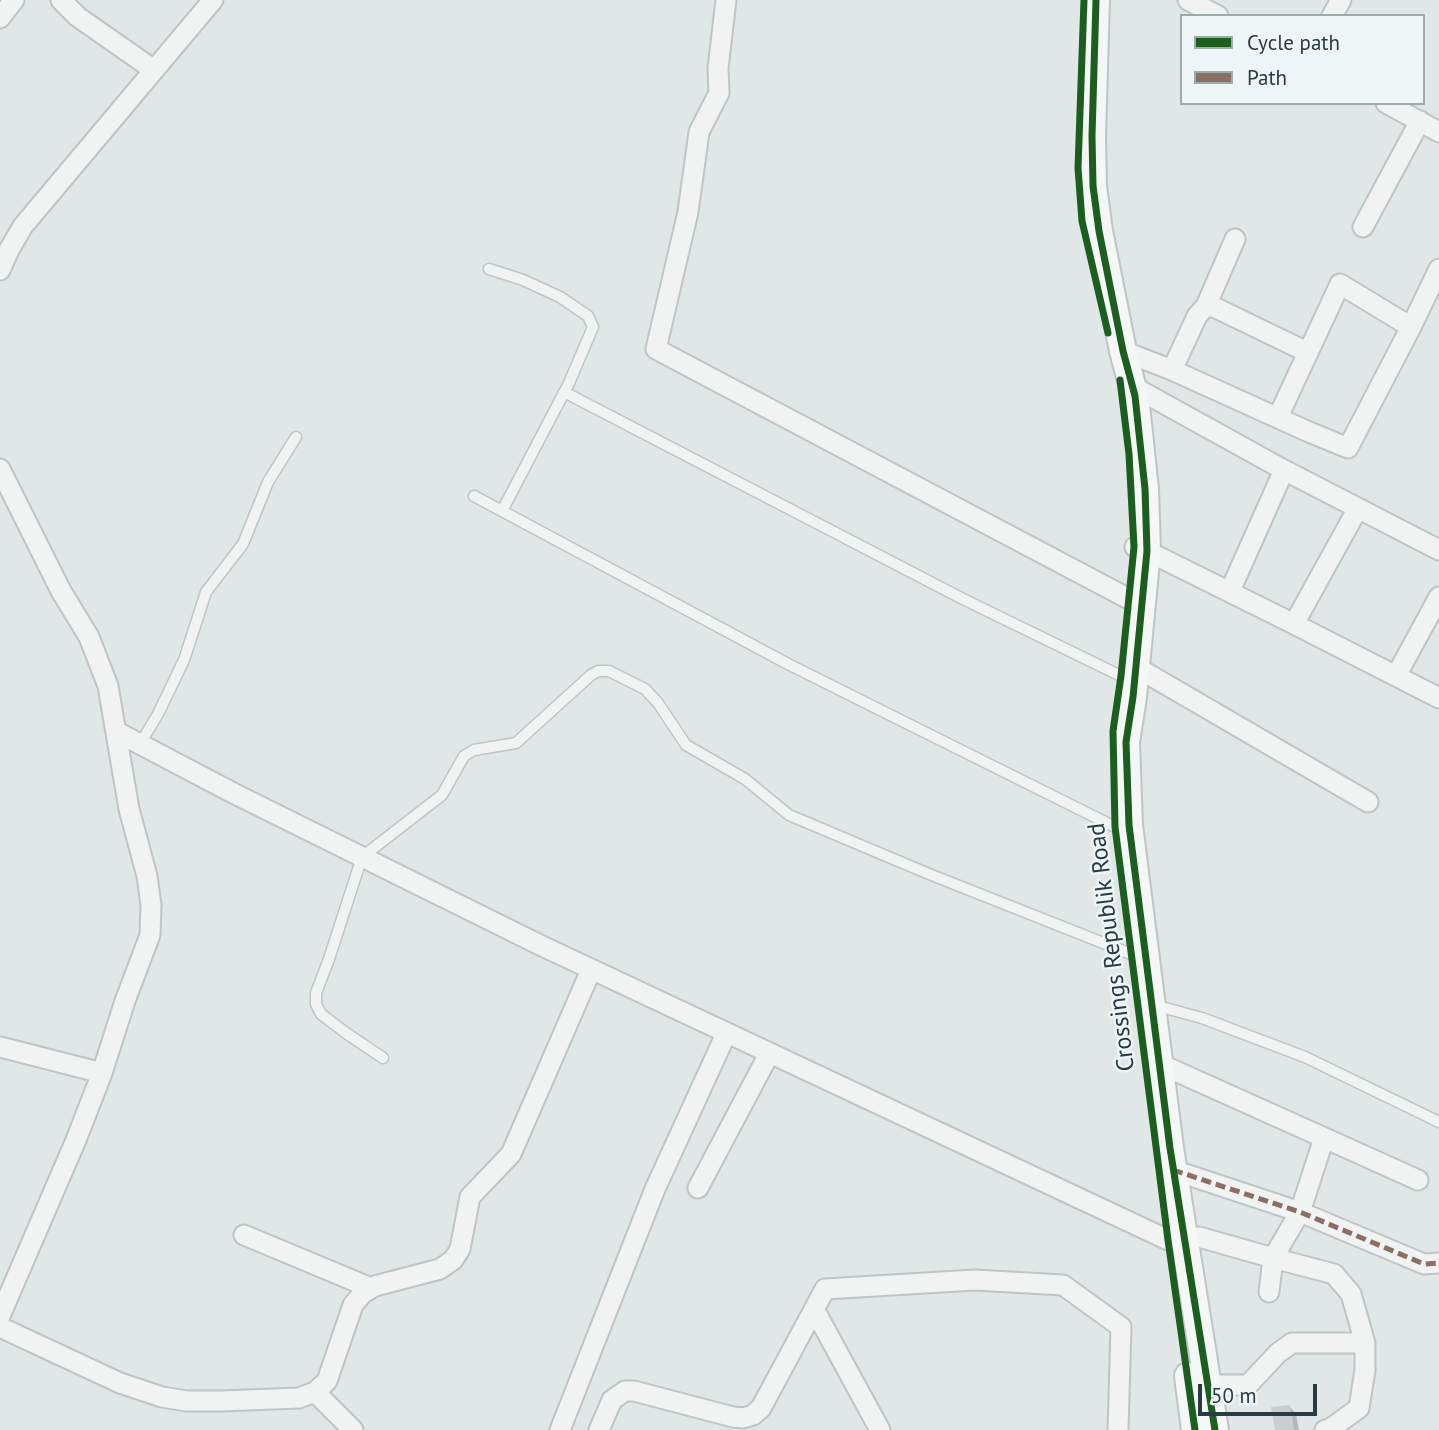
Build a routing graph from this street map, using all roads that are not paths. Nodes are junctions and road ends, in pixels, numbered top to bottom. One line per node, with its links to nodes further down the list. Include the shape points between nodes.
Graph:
1 (14, 0): 9 (street)
2 (61, 0): 10 (street)
3 (213, 0): 10 (street)
4 (726, 0): 37 (street, via 719,93 699,132 688,212 656,349)
5 (1084, 0): 33 (street, Crossings Republik Road, via 1078,144 1083,221 1122,390)
6 (1096, 0): 21 (street, via 1093,186)
7 (1188, 0): 8 (street)
8 (1215, 14)
9 (0, 18)
10 (154, 70): 18 (street, via 23,226)
11 (1390, 105): 12 (street)
12 (1420, 121): 13 (street); 14 (street)
13 (1439, 132)
14 (1363, 227)
15 (1236, 239): 19 (street)
16 (489, 269): 25 (lane, via 560,297 588,316 591,332)
17 (1439, 269): 20 (street)
18 (0, 270)
19 (1206, 306): 22 (street); 23 (street)
20 (1411, 327): 22 (street, via 1340,284); 26 (street, via 1348,448)
21 (1123, 351): 23 (street); 24 (street)
22 (1307, 352): 26 (street)
23 (1172, 370): 26 (street)
24 (1132, 386): 29 (street); 33 (street, via 1145,489)
25 (564, 392): 32 (lane); 39 (lane, via 963,599)
26 (1278, 417)
27 (296, 437): 43 (lane, via 268,482 243,544 206,592 184,660)
28 (0, 469): 42 (street, via 89,637)
29 (1284, 470): 31 (street); 35 (street)
30 (474, 496): 32 (lane)
31 (1358, 508): 34 (street); 38 (street)
32 (502, 512): 45 (lane, via 788,664)
33 (1140, 549): 35 (street); 37 (street, Crossings Republik Road); 39 (street)
34 (1439, 550)
35 (1230, 591): 38 (street)
36 (1439, 597): 40 (street)
37 (1129, 599): 39 (street, Crossings Republik Road)
38 (1294, 624): 40 (street)
39 (1129, 671): 44 (street); 45 (street, Crossings Republik Road, via 1113,731); 49 (street, via 1126,783)
40 (1396, 676): 41 (street)
41 (1439, 698)
42 (117, 732): 43 (street); 55 (street, via 129,809 147,876 150,915 149,935)
43 (140, 744): 46 (street)
44 (1368, 802)
45 (1115, 827): 47 (street, Crossings Republik Road)
46 (362, 857): 47 (lane, via 442,794 464,756 516,743 591,675 609,671 645,689 686,745 745,779 789,815); 48 (street); 53 (lane, via 316,1004 321,1014)
47 (1130, 954): 63 (street, Crossings Republik Road)
48 (591, 970): 50 (street); 66 (street, via 511,1154 470,1197 460,1249 453,1261 440,1269)
49 (1153, 1005): 54 (street); 56 (lane, via 1252,1035)
50 (726, 1034): 52 (street); 75 (street, via 655,1189)
51 (0, 1047): 55 (street)
52 (769, 1054): 60 (street); 63 (street)
53 (383, 1058)
54 (1160, 1064): 57 (street); 58 (street)
55 (102, 1073): 69 (street)
56 (1439, 1122)
57 (1324, 1138): 59 (street); 61 (street)
58 (1173, 1170): 61 (street); 63 (street)
59 (1418, 1180)
60 (698, 1188)
61 (1300, 1212): 64 (street); 65 (street, via 1424,1264)
62 (244, 1236): 66 (street)
63 (1176, 1241): 64 (street, via 1199,1237); 72 (street); 79 (street, Crossings Republik Road)
64 (1273, 1258): 67 (street); 71 (street, via 1334,1274 1351,1294)
65 (1439, 1263)
66 (371, 1288): 73 (street, via 353,1306 327,1381)
67 (1269, 1292)
68 (814, 1309): 76 (street, via 753,1415 733,1417 625,1391 612,1400); 77 (street); 78 (street, via 825,1289 975,1280 1063,1285 1121,1327)
69 (0, 1316)
70 (0, 1327): 73 (street, via 162,1397 234,1401 299,1398)
71 (1365, 1343): 72 (street, via 1292,1343 1248,1385); 81 (street, via 1359,1408)
72 (1208, 1385): 80 (street)
73 (315, 1392): 74 (street)
74 (353, 1430)
75 (559, 1430)
76 (598, 1430)
77 (880, 1430)
78 (1118, 1430)
79 (1195, 1430)
80 (1215, 1430)
81 (1325, 1430)

